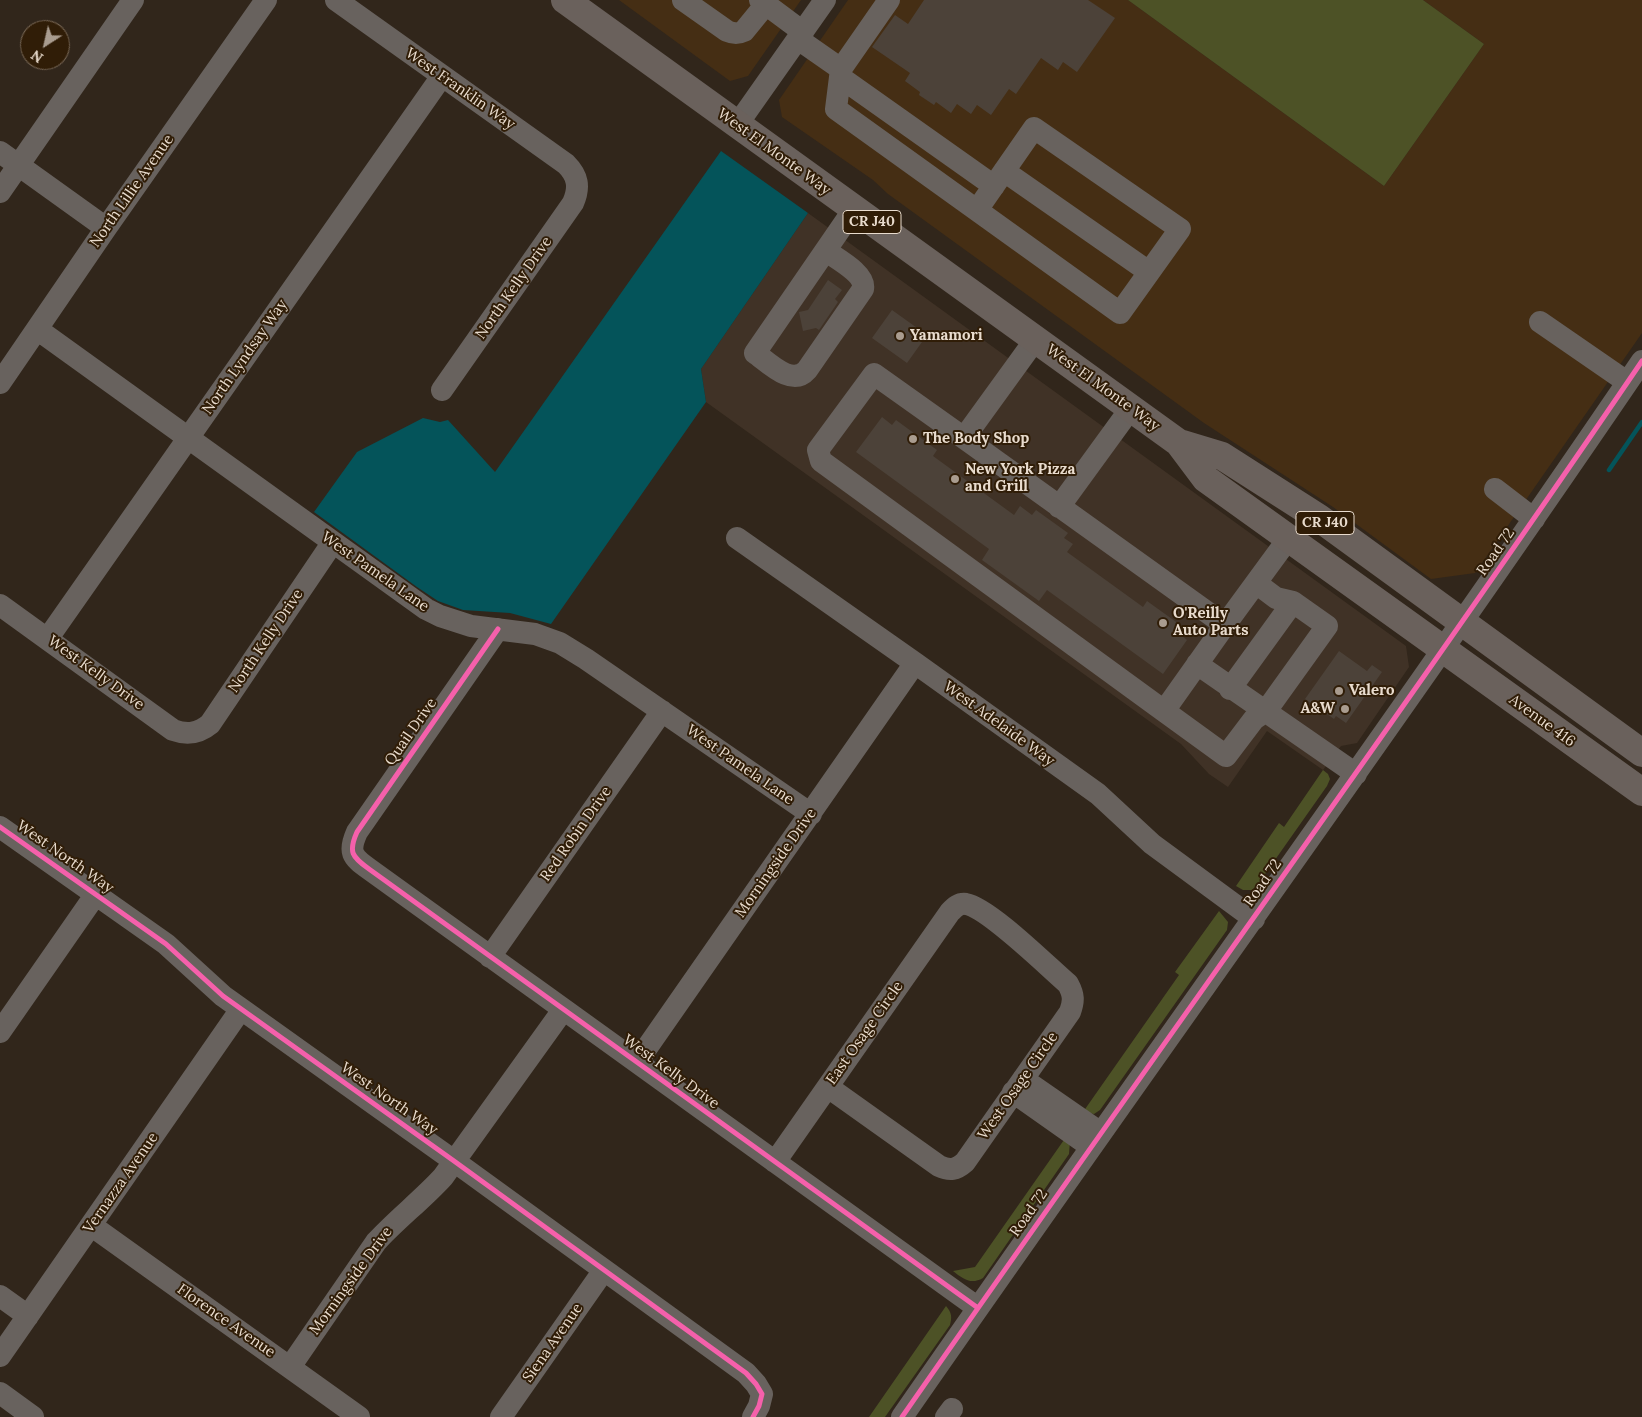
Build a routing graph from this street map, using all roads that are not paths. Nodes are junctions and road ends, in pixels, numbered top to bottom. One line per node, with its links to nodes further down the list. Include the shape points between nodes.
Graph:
1 (133, 0): 14 (street)
2 (266, 0): 20 (street, North Lillie Avenue)
3 (336, 0): 11 (street, West Franklin Way)
4 (565, 0): 12 (main road, West El Monte Way / CR J40)
5 (683, 0): 8 (street, via 727,31 739,34)
6 (825, 0): 9 (street)
7 (889, 0): 10 (street)
8 (763, 2): 9 (street)
9 (800, 36): 10 (street); 12 (street)
10 (840, 73): 15 (street); 19 (street, via 836,109)
11 (442, 76): 16 (street, West Franklin Way, via 566,164); 31 (street, North Lyndsay Way)
12 (737, 125): 18 (main road, West El Monte Way / CR J40)
13 (0, 152): 14 (street)
14 (18, 166): 17 (street); 20 (street)
15 (999, 178): 19 (street); 22 (street); 22 (street, via 1034,128 1180,229)
16 (578, 182): 29 (street, North Kelly Drive, via 573,203)
17 (0, 192)
18 (854, 210): 21 (street); 25 (main road, West El Monte Way / CR J40)
19 (977, 210): 22 (street, via 1120,313)
20 (106, 228): 24 (street, North Lillie Avenue)
21 (826, 251): 21 (street, via 858,275 863,289 807,370 800,376 791,376 755,354)
22 (1149, 272)
23 (1540, 322): 27 (street)
24 (37, 328): 28 (street, North Lillie Avenue); 31 (street, West Pamela Lane)
25 (1035, 340): 30 (main road, West El Monte Way / CR J40); 32 (street)
26 (1642, 361): 27 (street, Road 72)
27 (1628, 382): 36 (street, Road 72)
28 (0, 383)
29 (442, 390)
30 (1131, 408): 33 (main road, West El Monte Way / CR J40); 35 (street)
31 (189, 438): 39 (street, West Pamela Lane); 46 (street, North Lyndsay Way)
32 (964, 438): 35 (street); 51 (street, via 874,374 818,450 821,461)
33 (1179, 443): 38 (main road, West El Monte Way / CR J40, via 1206,479); 43 (main road, West El Monte Way / CR J40, via 1222,456 1319,518)
34 (1496, 489): 36 (street)
35 (1059, 506): 44 (street)
36 (1534, 519): 43 (street, Road 72)
37 (737, 538): 48 (street, West Adelaide Way)
38 (1288, 539): 40 (street); 47 (main road, West El Monte Way / CR J40)
39 (333, 542): 45 (street, West Pamela Lane, via 426,609 471,626); 54 (street, North Kelly Drive, via 210,724)
40 (1256, 583): 41 (street, via 1276,598); 44 (street)
41 (1293, 602): 50 (street); 52 (street, via 1327,626)
42 (0, 605): 46 (street, West Kelly Drive)
43 (1462, 622): 47 (street, Road 72); 55 (main road, CR J40)
44 (1225, 625): 49 (street)
45 (498, 629): 53 (street, West Pamela Lane, via 535,634 560,643); 60 (street, Quail Drive, via 356,832 351,843)
46 (48, 638): 54 (street, West Kelly Drive, via 173,730 183,734)
47 (1442, 649): 56 (street, Road 72); 57 (main road, Avenue 416 / CR J40)
48 (915, 663): 58 (street, Morningside Drive); 63 (street, West Adelaide Way, via 1098,794 1152,844)
49 (1197, 664): 50 (street); 51 (street)
50 (1230, 688): 52 (street)
51 (1164, 711): 52 (street, via 1226,756 1254,719)
52 (1266, 711): 56 (street)
53 (662, 712): 58 (street, West Pamela Lane); 64 (street, Red Robin Drive)
54 (194, 733)
55 (1642, 753)
56 (1356, 774): 63 (street, Road 72)
57 (1642, 792)
58 (810, 814): 68 (street, Morningside Drive)
59 (0, 827): 61 (street, West North Way)
60 (352, 853): 64 (street, West Kelly Drive, via 358,862)
61 (96, 894): 65 (street, West North Way, via 166,944 212,988); 67 (street)
62 (957, 905): 69 (street, West Osage Circle, via 974,906 1005,928 1068,984 1073,993 1070,1012); 70 (street, East Osage Circle)
63 (1254, 919): 71 (street, Road 72)
64 (490, 957): 66 (street, West Kelly Drive)
65 (241, 1009): 72 (street, West North Way); 74 (street, Vernazza Avenue)
66 (563, 1010): 68 (street, West Kelly Drive); 72 (street, Morningside Drive)
67 (0, 1032)
68 (637, 1062): 73 (street, West Kelly Drive)
69 (1018, 1086): 70 (street, West Osage Circle, via 965,1162 952,1170 939,1166); 71 (street)
70 (828, 1087): 73 (street, East Osage Circle)
71 (1096, 1140): 77 (street, Road 72)
72 (454, 1161): 75 (street, West North Way); 80 (street, Morningside Drive, via 430,1191 376,1242)
73 (775, 1162): 77 (street, West Kelly Drive)
74 (92, 1226): 78 (street, Vernazza Avenue); 80 (street, Florence Avenue)
75 (604, 1270): 84 (street, Siena Avenue); 85 (street, West North Way, via 746,1373 762,1394)
76 (0, 1296): 78 (street)
77 (978, 1308): 86 (street, Road 72)
78 (28, 1316): 79 (street, Vernazza Avenue)
79 (0, 1356)
80 (290, 1367): 83 (street, Florence Avenue)
81 (0, 1393): 82 (street)
82 (33, 1417)
83 (360, 1417)
84 (501, 1417)
85 (753, 1417)
86 (902, 1417)

